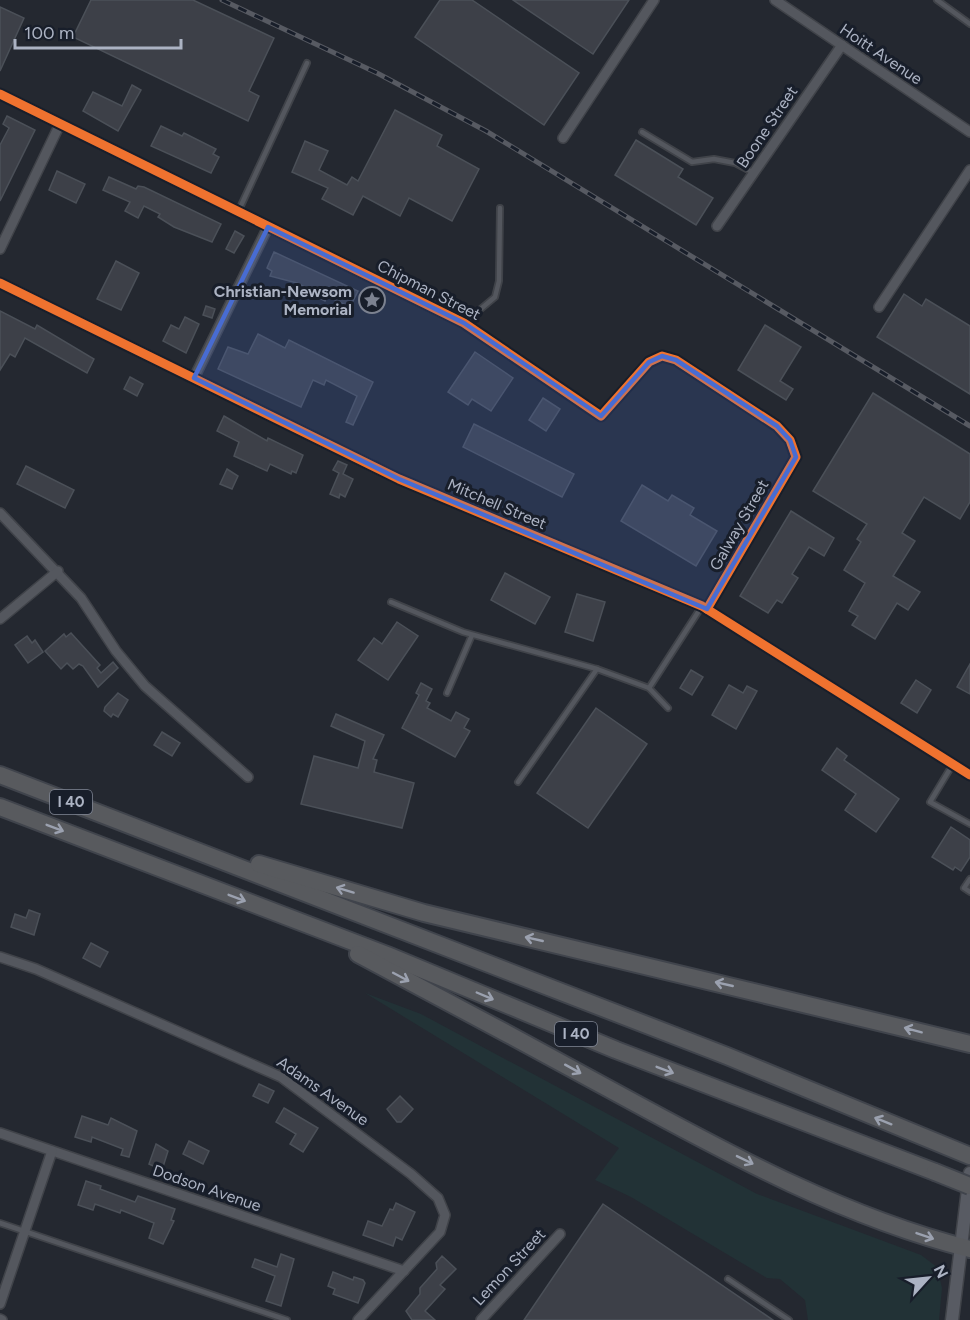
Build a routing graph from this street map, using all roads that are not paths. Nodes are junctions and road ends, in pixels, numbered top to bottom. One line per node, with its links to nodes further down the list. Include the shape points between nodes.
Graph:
1 (654, 0): 11 (street)
2 (775, 0): 5 (street, Hoitt Avenue)
3 (937, 0): 4 (lane)
4 (970, 24)
5 (842, 45): 10 (street, Hoitt Avenue); 13 (street, Boone Street)
6 (307, 63): 15 (lane)
7 (0, 94): 8 (street, Chipman Street)
8 (60, 124): 15 (street, Chipman Street); 18 (street)
9 (642, 132): 13 (lane, via 692,162 714,159 735,163)
10 (970, 132)
11 (563, 138)
12 (970, 170): 20 (street)
13 (754, 173): 16 (street, Boone Street)
14 (500, 208): 21 (lane, via 499,281 495,297)
15 (238, 212): 17 (street, Chipman Street)
16 (717, 226)
17 (268, 227): 21 (street, Chipman Street); 22 (street)
18 (0, 249)
19 (0, 283): 22 (street, Mitchell Street)
20 (879, 307)
21 (464, 324): 23 (street, Chipman Street, via 601,416 649,362 662,356 676,360 777,426 790,441)
22 (194, 378): 27 (street, Mitchell Street, via 399,479)
23 (796, 457): 27 (street, Galway Street)
24 (0, 513): 25 (street)
25 (58, 571): 28 (street); 37 (street, via 144,686)
26 (391, 602): 29 (lane)
27 (705, 607): 31 (lane); 34 (street, Mitchell Street)
28 (0, 619)
29 (472, 635): 30 (lane); 32 (lane)
30 (597, 669): 31 (lane); 38 (lane)
31 (649, 688): 33 (lane)
32 (447, 693)
33 (668, 708)
34 (953, 764): 36 (street, Mitchell Street); 40 (lane, via 930,801)
35 (0, 775): 41 (highway, I 40)
36 (970, 776)
37 (248, 777)
38 (518, 782)
39 (0, 807): 44 (highway, I 40, one-way to 44)
40 (970, 824)
41 (143, 829): 46 (highway, one-way to 41, via 424,913); 49 (highway, I 40, one-way to 41, via 727,1056)
42 (970, 879): 43 (lane, via 964,888)
43 (970, 892)
44 (294, 920): 51 (highway, I 40, one-way to 51, bridge, via 616,1050); 55 (highway, one-way to 55, via 704,1140 852,1210)
45 (0, 957): 56 (street, Adams Avenue, via 36,969 281,1077 411,1174 438,1198 445,1215 440,1232)
46 (970, 1044)
47 (0, 1133): 48 (street, Dodson Avenue)
48 (52, 1151): 53 (street); 56 (street, Dodson Avenue)
49 (970, 1156)
50 (970, 1173): 55 (main road)
51 (970, 1186)
52 (0, 1223): 53 (lane)
53 (25, 1231): 58 (street); 59 (lane)
54 (560, 1234): 61 (street, Lemon Street)
55 (966, 1248): 63 (main road)
56 (404, 1270): 60 (street, Adams Avenue)
57 (728, 1279): 62 (lane)
58 (0, 1305)
59 (287, 1320)
60 (358, 1320)
61 (481, 1320)
62 (789, 1320)
63 (952, 1320)

